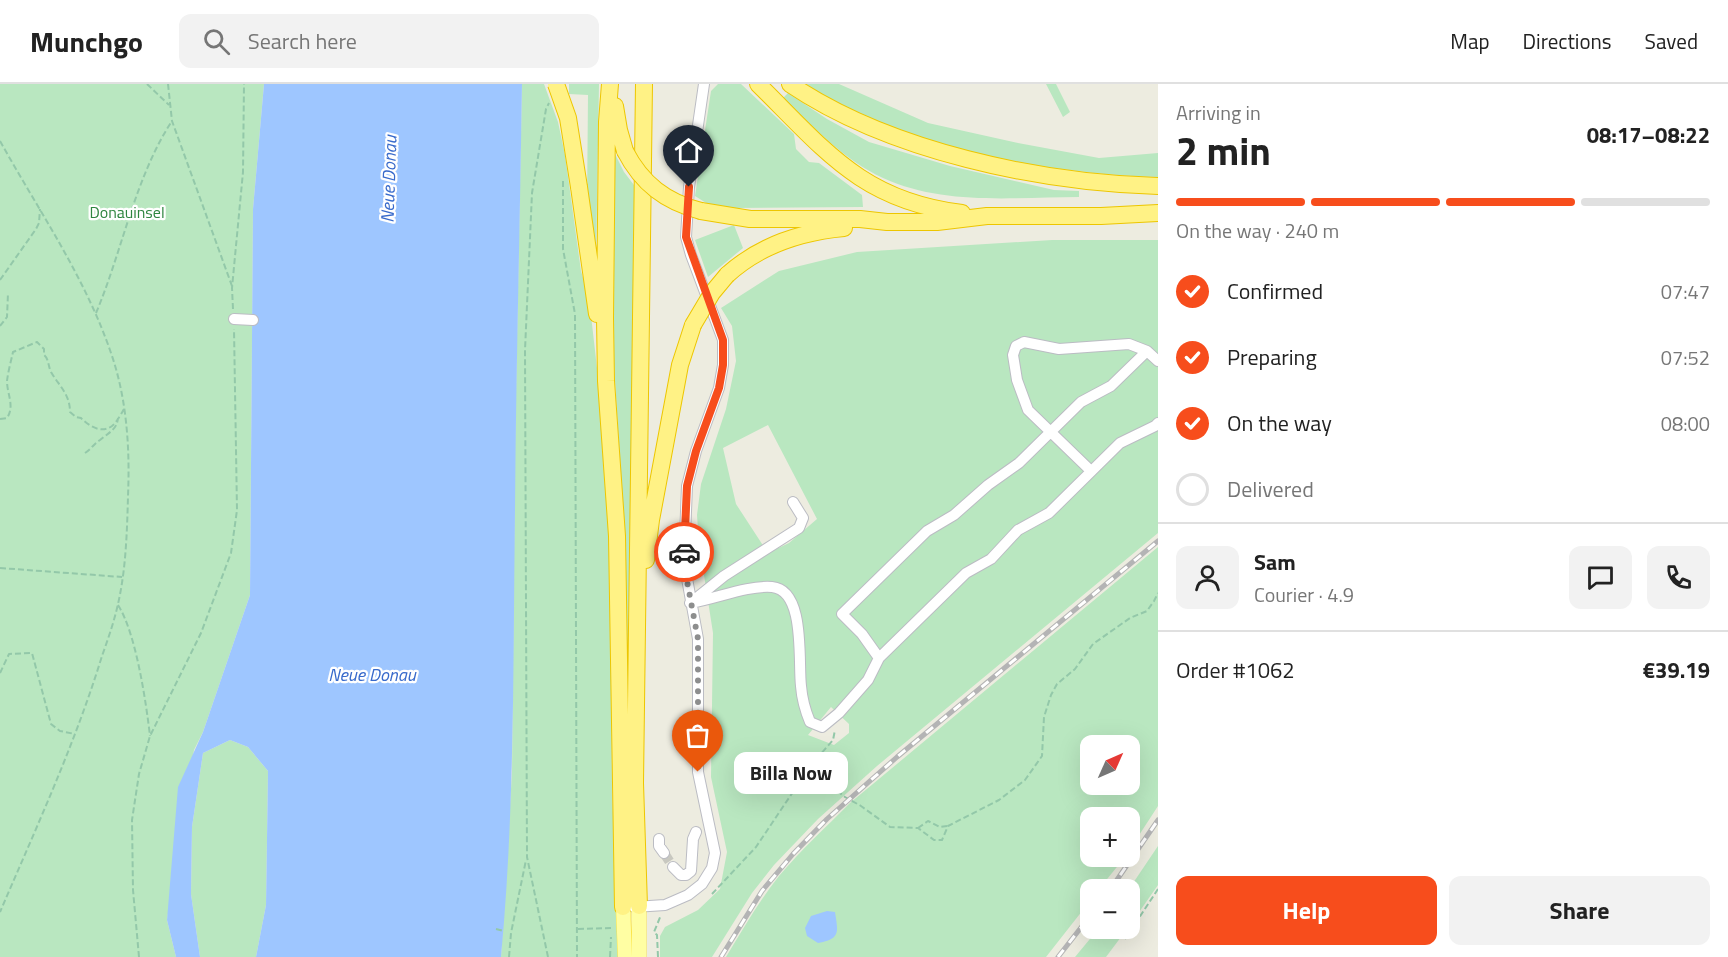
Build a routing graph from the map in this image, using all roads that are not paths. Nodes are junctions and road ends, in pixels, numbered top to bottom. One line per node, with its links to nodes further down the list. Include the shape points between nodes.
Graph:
1 (556, 84): 15 (highway, bridge, via 568,118)
2 (611, 84): 10 (highway, bridge, via 625,151 637,172 673,202 701,212 750,219); 15 (highway, via 606,152)
3 (644, 84): 21 (highway)
4 (704, 84): 20 (street, via 686,237 723,340 723,365 687,486 684,562)
5 (758, 84): 9 (highway, via 834,159 866,183 915,204)
6 (790, 84): 7 (highway, via 866,126 952,154 1050,176)
7 (1158, 186)
8 (1158, 213): 9 (highway)
9 (987, 216): 10 (highway)
10 (887, 222): 21 (highway, bridge, via 784,240 751,256 712,293 693,325 680,365)
11 (234, 319): 12 (street)
12 (253, 320)
13 (1147, 351): 14 (street); 17 (street, via 1111,386 1081,402); 17 (street, via 1130,344 1059,349 1024,342 1016,346 1013,355 1017,380 1028,410)
14 (1158, 361)
15 (606, 381): 27 (highway, via 617,536)
16 (1158, 423): 18 (street, via 1120,443)
17 (1051, 432): 18 (street); 22 (street, via 954,515 927,531 842,614 862,633)
18 (1091, 471): 22 (street, via 1049,513 1018,530 991,559 966,573)
19 (793, 502): 20 (street, via 803,518 799,528)
20 (690, 603): 22 (street, via 759,587 775,587 788,594 798,630 807,715 810,722 822,727 868,680); 27 (street, via 698,639 698,772 715,853 712,868 702,884 688,896 665,904)
21 (636, 627): 27 (highway)
22 (879, 658)
23 (696, 832): 26 (street, via 691,871 681,875)
24 (659, 839): 25 (street)
25 (664, 853)
26 (673, 867)
27 (631, 907): 28 (main road); 29 (main road)
28 (625, 957)
29 (639, 957)

